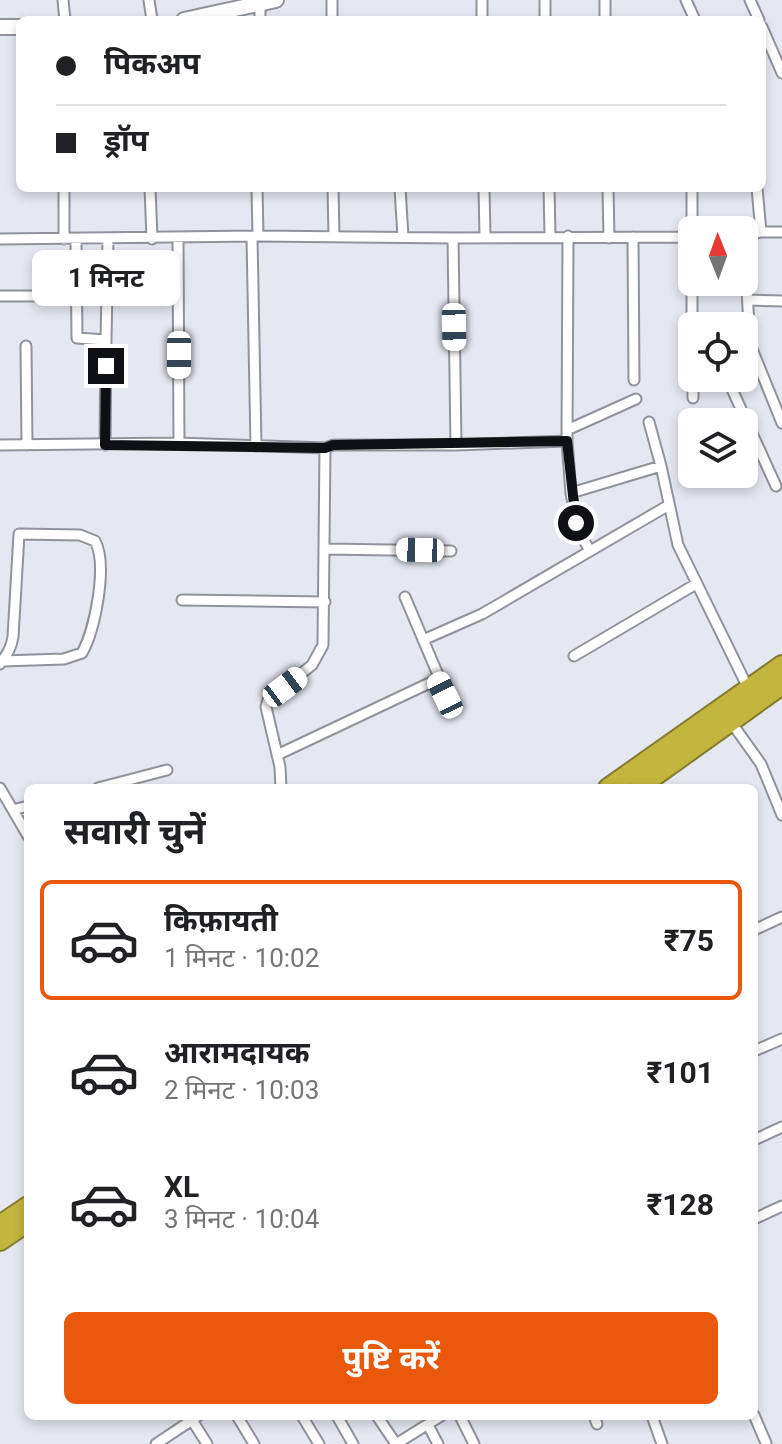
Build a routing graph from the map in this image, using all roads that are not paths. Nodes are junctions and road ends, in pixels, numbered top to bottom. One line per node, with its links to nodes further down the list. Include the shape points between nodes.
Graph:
1 (276, 0): 2 (street)
2 (254, 8): 3 (street)
3 (207, 16)
4 (766, 36): 5 (street)
5 (782, 73)
6 (64, 192): 32 (street)
7 (150, 192): 34 (street)
8 (257, 192): 21 (street)
9 (333, 192): 24 (street)
10 (400, 192): 25 (street)
11 (484, 192): 22 (street)
12 (549, 192): 20 (street)
13 (608, 192): 30 (street)
14 (692, 192): 16 (street)
15 (757, 192): 17 (street)
16 (692, 216)
17 (761, 232): 18 (street); 19 (street)
18 (782, 232)
19 (758, 233)
20 (550, 235): 22 (street); 23 (street)
21 (255, 236): 24 (street); 28 (street); 59 (street)
22 (485, 236): 29 (street)
23 (568, 236): 30 (street); 52 (street)
24 (334, 237): 25 (street)
25 (403, 237): 29 (street)
26 (633, 237): 27 (street); 30 (street); 45 (street)
27 (678, 237)
28 (178, 238): 34 (street); 54 (street)
29 (453, 238): 58 (street)
30 (609, 238)
31 (0, 239): 32 (street)
32 (64, 239): 35 (street)
33 (108, 239): 34 (street); 35 (street); 42 (street)
34 (152, 239)
35 (76, 240): 37 (street)
36 (0, 296): 37 (street)
37 (76, 296): 42 (street, via 77,338)
38 (748, 296): 39 (street)
39 (748, 300): 40 (street); 41 (street)
40 (782, 301)
41 (748, 312)
42 (106, 340): 57 (street)
43 (26, 346): 56 (street)
44 (758, 367): 51 (street)
45 (634, 380)
46 (693, 392): 48 (street)
47 (733, 392): 62 (street)
48 (693, 398)
49 (636, 399): 52 (street)
50 (649, 422): 61 (street)
51 (782, 423)
52 (567, 430): 53 (street)
53 (567, 441): 58 (street); 63 (street)
54 (179, 443): 57 (street); 59 (street)
55 (0, 445): 56 (street)
56 (27, 445): 57 (street)
57 (105, 445)
58 (456, 445): 60 (street)
59 (256, 446): 60 (street)
60 (325, 448): 65 (street)
61 (661, 466): 63 (street); 64 (street)
62 (776, 486)
63 (571, 493): 66 (street, via 578,530)
64 (669, 505): 66 (street); 68 (street, via 675,537)
65 (327, 549): 67 (street); 71 (street)
66 (589, 549): 72 (street, via 482,614)
67 (451, 551)
68 (696, 584): 73 (street); 77 (street)
69 (405, 597): 72 (street)
70 (182, 600): 71 (street)
71 (325, 602): 81 (street, via 320,656 268,700 267,720)
72 (423, 640): 76 (street)
73 (574, 656)
74 (1, 662): 74 (street, via 82,653 99,584 95,541 80,535 19,534 13,637)
75 (782, 665): 77 (highway)
76 (438, 679): 79 (street); 81 (street)
77 (749, 690): 85 (highway)
78 (780, 690): 80 (highway)
79 (453, 710)
80 (731, 722): 86 (highway); 88 (street)
81 (277, 755): 84 (street)
82 (167, 770): 83 (street)
83 (113, 784)
84 (281, 784)
85 (614, 784)
86 (644, 784)
87 (0, 788): 90 (street)
88 (780, 798): 91 (street)
89 (24, 807): 90 (street)
90 (13, 810): 92 (street)
91 (782, 815)
92 (24, 829)
93 (782, 917): 94 (street)
94 (758, 928)
95 (782, 1039): 96 (street)
96 (758, 1049)
97 (782, 1127): 98 (street)
98 (758, 1138)
99 (782, 1206): 101 (street)
100 (24, 1209): 102 (highway)
101 (758, 1217)
102 (0, 1225)
103 (24, 1225): 104 (highway)
104 (0, 1241)
105 (192, 1420): 118 (street)
106 (196, 1420): 119 (street)
107 (239, 1420): 120 (street)
108 (304, 1420): 121 (street)
109 (339, 1420): 122 (street)
110 (380, 1420): 123 (street)
111 (435, 1420): 115 (street)
112 (462, 1420): 125 (street)
113 (653, 1420): 116 (street)
114 (756, 1420): 117 (street)
115 (428, 1425): 123 (street); 124 (street)
116 (658, 1443)
117 (766, 1443)
118 (156, 1444)
119 (207, 1444)
120 (254, 1444)
121 (319, 1444)
122 (353, 1444)
123 (396, 1444)
124 (438, 1444)
125 (474, 1444)

